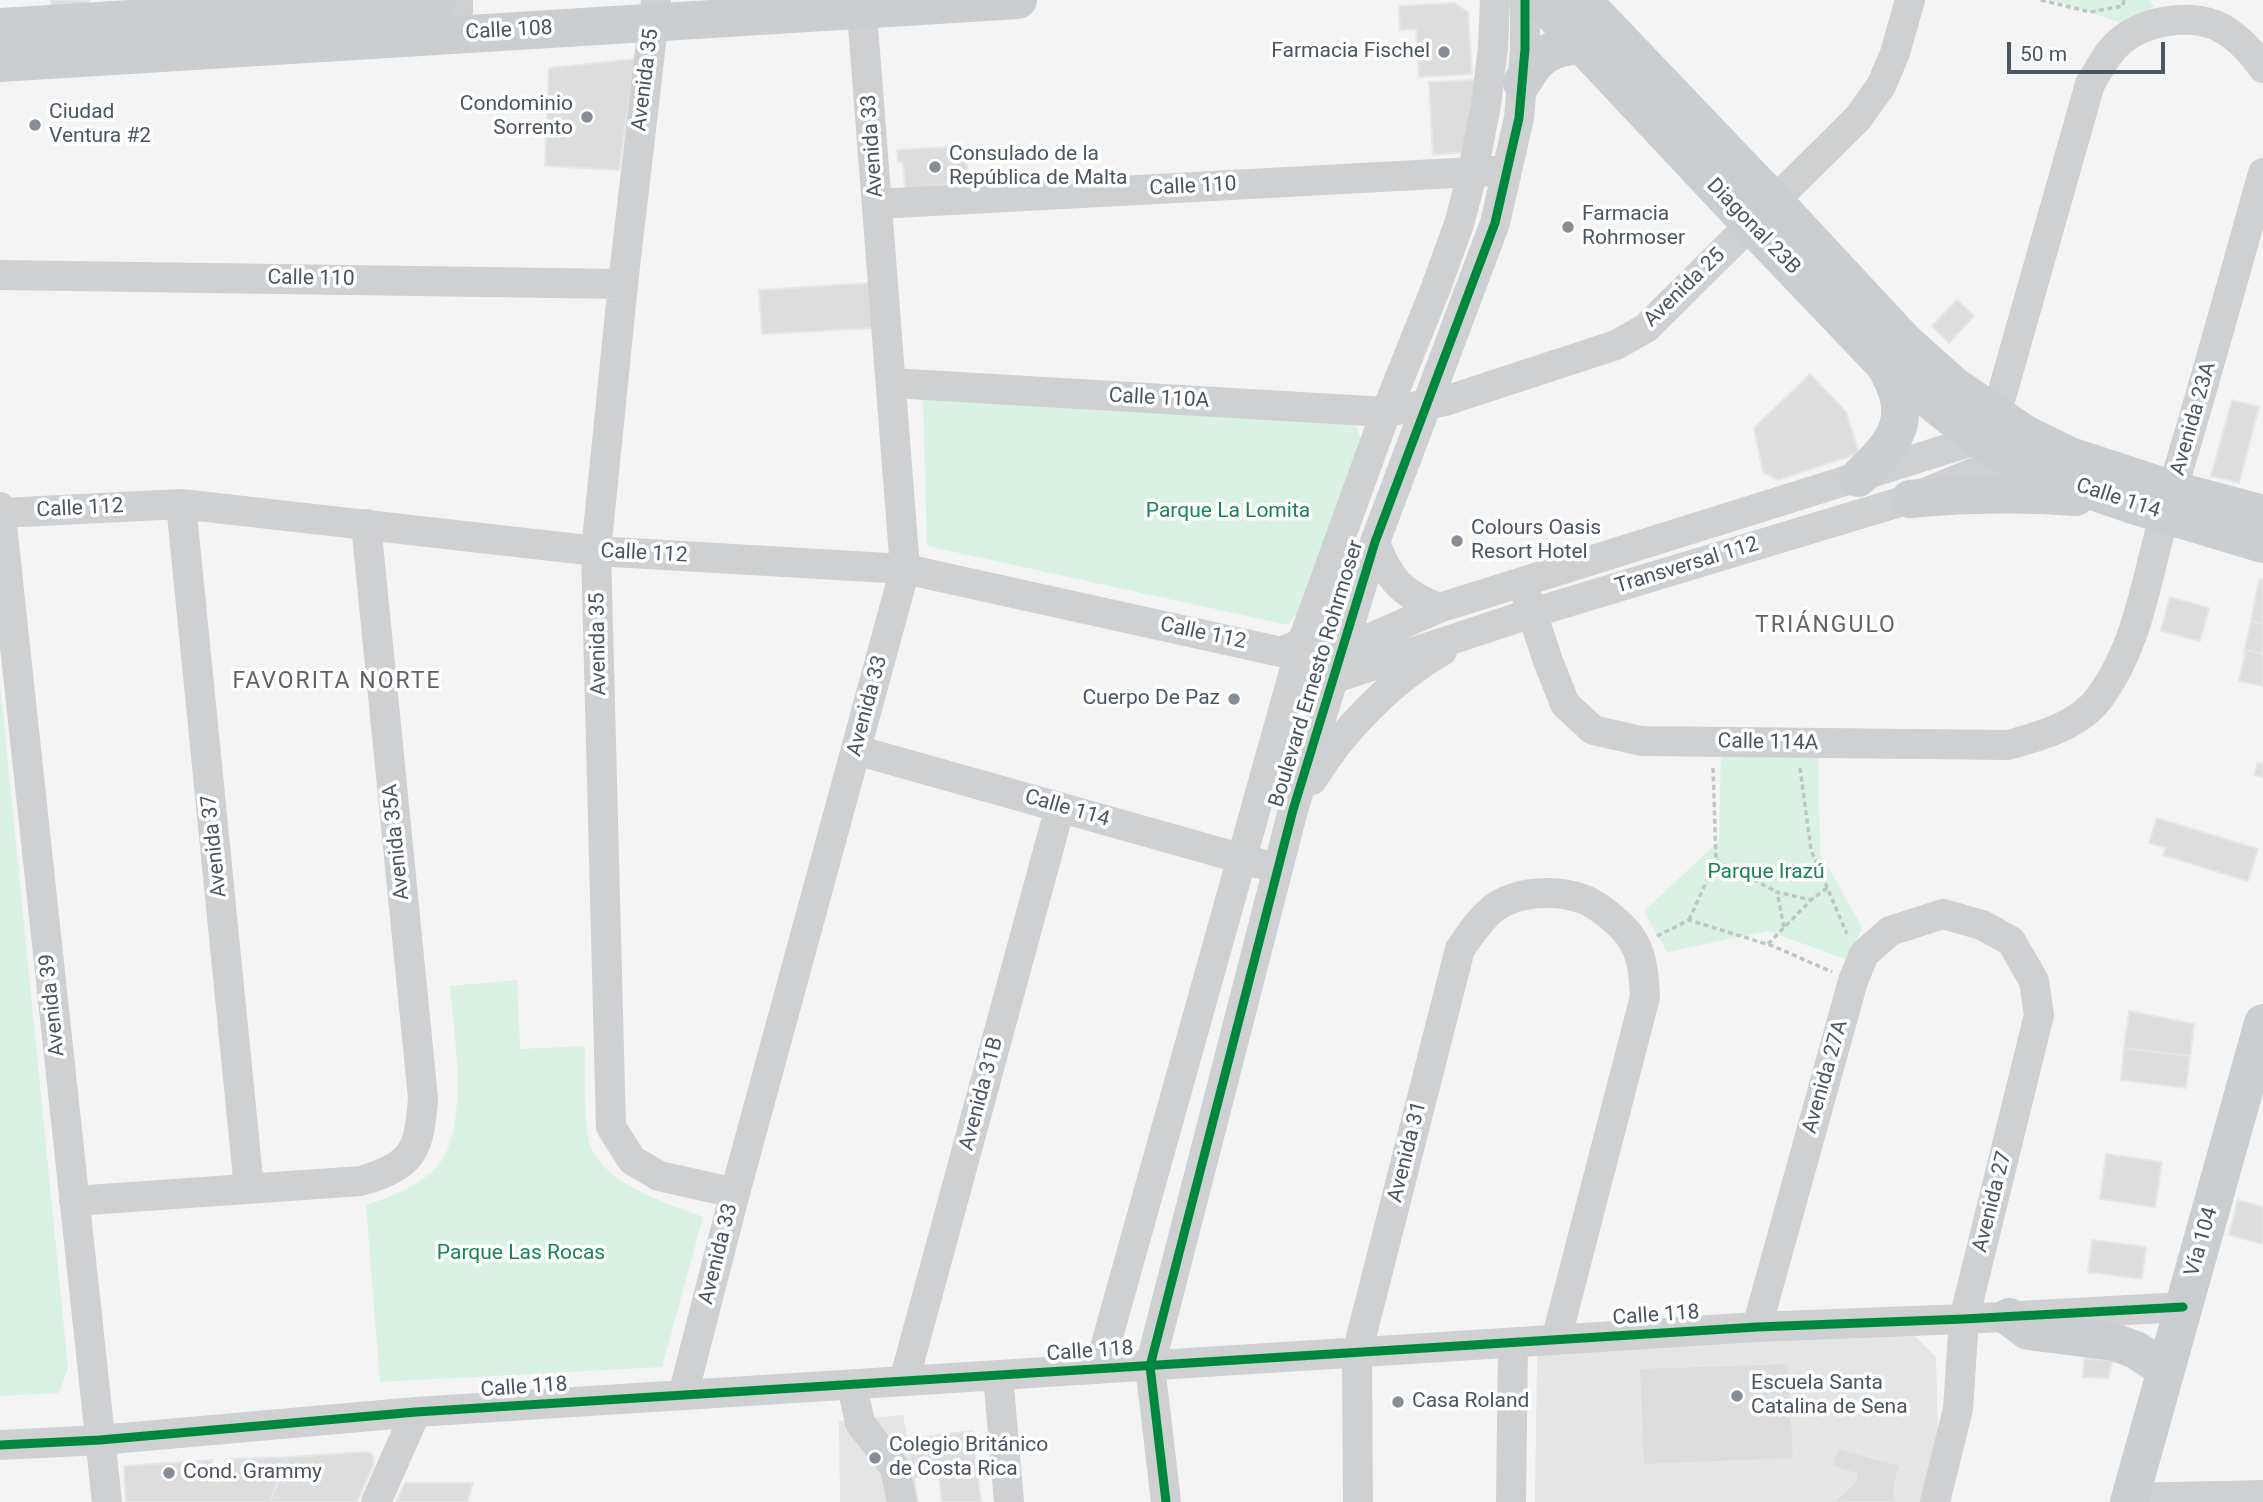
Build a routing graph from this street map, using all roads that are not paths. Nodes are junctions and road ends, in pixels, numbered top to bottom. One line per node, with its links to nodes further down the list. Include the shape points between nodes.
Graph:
1 (438, 0): 11 (main road)
2 (1017, 0): 8 (main road, Calle 108)
3 (1495, 0): 17 (street, Boulevard Ernesto Rohrmoser, via 1486,106)
4 (1525, 0): 15 (street, Boulevard Ernesto Rohrmoser)
5 (1540, 0): 12 (main road, Diagonal 23B)
6 (1581, 0): 20 (main road, Diagonal 23B)
7 (1910, 0): 20 (street, Avenida 25, via 1881,86 1858,118)
8 (862, 5): 9 (main road, Calle 108); 19 (street, Avenida 33)
9 (654, 11): 10 (main road, Calle 108); 22 (street, Avenida 35)
10 (458, 17): 13 (main road, Calle 108)
11 (0, 27)
12 (1583, 45): 15 (main road, via 1545,53); 20 (main road, Diagonal 23B)
13 (0, 63)
14 (2263, 68): 27 (street, via 2246,47 2216,25 2192,20 2164,22 2137,31 2108,53 2090,84)
15 (1522, 83): 16 (street, Boulevard Ernesto Rohrmoser)
16 (1508, 170): 17 (street, Calle 110); 25 (street, Boulevard Ernesto Rohrmoser, via 1495,223)
17 (1473, 171): 19 (street, Calle 110); 26 (street, Boulevard Ernesto Rohrmoser, via 1440,277)
18 (2263, 173): 30 (street, Avenida 23A)
19 (877, 204): 24 (street, Avenida 33)
20 (1763, 213): 23 (main road, Diagonal 23B); 25 (street, Avenida 25, via 1646,327 1616,345); 27 (main road, Diagonal 23B)
21 (0, 275): 22 (street, Calle 110)
22 (623, 284): 38 (street, Avenida 35)
23 (1882, 362): 27 (main road, Diagonal 23B); 28 (main road, via 1897,385 1901,412 1894,439)
24 (891, 383): 26 (street, Calle 110A); 39 (street, Avenida 33)
25 (1426, 404): 26 (street, Calle 110A); 36 (street, Boulevard Ernesto Rohrmoser)
26 (1386, 412): 44 (street, Boulevard Ernesto Rohrmoser)
27 (2003, 436): 28 (street, Transversal 112); 29 (street, Transversal 112); 30 (main road, Calle 114, via 2070,456)
28 (1858, 478): 40 (street, Transversal 112)
29 (1910, 499): 30 (main road, via 2022,493); 42 (street, Transversal 112)
30 (2157, 503): 34 (main road, Calle 114); 37 (main road, Calle 114); 46 (street, Avenida 23A, via 2145,596 2123,662)
31 (181, 504): 33 (street, Calle 112); 35 (street, Calle 112); 54 (street, Avenida 37)
32 (0, 507): 33 (street, Avenida 39)
33 (1, 513): 56 (street, Avenida 39)
34 (2263, 514)
35 (366, 524): 38 (street, Calle 112); 54 (street, Avenida 35A, via 423,1098 421,1134 409,1157 389,1172 361,1181)
36 (1376, 542): 41 (street, via 1383,565 1397,585 1416,600); 45 (street, Boulevard Ernesto Rohrmoser)
37 (2263, 544)
38 (596, 551): 39 (street, Calle 112); 55 (street, Avenida 35, via 611,1127 632,1160 659,1176)
39 (905, 569): 44 (street, Calle 112); 47 (street, Avenida 33)
40 (1522, 582): 41 (street, Transversal 112); 42 (street, Calle 114A)
41 (1439, 608): 45 (street, Transversal 112)
42 (1532, 613): 43 (street, Transversal 112); 46 (street, Calle 114A, via 1565,704 1593,730 1641,741 2008,745 2052,733)
43 (1483, 629): 45 (street, Transversal 112); 49 (street, via 1393,686 1321,765)
44 (1293, 654): 45 (street, Calle 112); 50 (street, Boulevard Ernesto Rohrmoser)
45 (1339, 664): 49 (street, Boulevard Ernesto Rohrmoser)
46 (2098, 700)
47 (856, 750): 48 (street, Calle 114); 55 (street, Avenida 33)
48 (1060, 807): 50 (street, Calle 114); 68 (street, Avenida 31B)
49 (1293, 810): 51 (street, Boulevard Ernesto Rohrmoser)
50 (1243, 858): 51 (street, Calle 114); 65 (street, Boulevard Ernesto Rohrmoser)
51 (1278, 870): 64 (street, Boulevard Ernesto Rohrmoser)
52 (1982, 925): 59 (street, Avenida 27, via 2011,942 2034,981 2039,1015); 60 (street, Avenida 27A, via 1943,914 1890,931 1858,968)
53 (2263, 1023): 57 (main road, Vía 104)
54 (249, 1188): 56 (street)
55 (735, 1193): 70 (street, Avenida 33)
56 (74, 1202): 72 (street, Avenida 39)
57 (2183, 1307): 58 (street, Calle 118); 66 (main road, Vía 104)
58 (2008, 1317): 59 (street, Calle 118); 66 (main road, via 2028,1331 2114,1342)
59 (1964, 1320): 60 (street, Calle 118); 83 (street, Avenida 27, via 1958,1409)
60 (1757, 1327): 61 (street, Calle 118)
61 (1556, 1340): 62 (street, Calle 118); 63 (street, Avenida 31, via 1645,997 1643,965 1631,937 1585,899 1525,895 1496,907 1460,949)
62 (1513, 1343): 63 (street, Calle 118); 82 (street)
63 (1357, 1353): 64 (street, Calle 118); 81 (street, Avenida 31)
64 (1150, 1366): 65 (street, Calle 118); 80 (street)
65 (1099, 1369): 67 (street, Calle 118)
66 (2166, 1370): 75 (main road, Vía 104)
67 (998, 1375): 68 (street, Calle 118); 79 (street)
68 (904, 1381): 69 (street, Calle 118)
69 (852, 1385): 70 (street, Calle 118); 78 (street, via 863,1429 895,1468)
70 (683, 1395): 71 (street, Calle 118)
71 (416, 1412): 72 (street, Calle 118); 77 (street)
72 (100, 1440): 73 (street, Calle 118); 76 (street, Avenida 39)
73 (0, 1445)
74 (2263, 1495): 75 (street)
75 (2129, 1500)
76 (107, 1502)
77 (376, 1502)
78 (902, 1502)
79 (1009, 1502)
80 (1166, 1502)
81 (1357, 1502)
82 (1511, 1502)
83 (1935, 1502)

